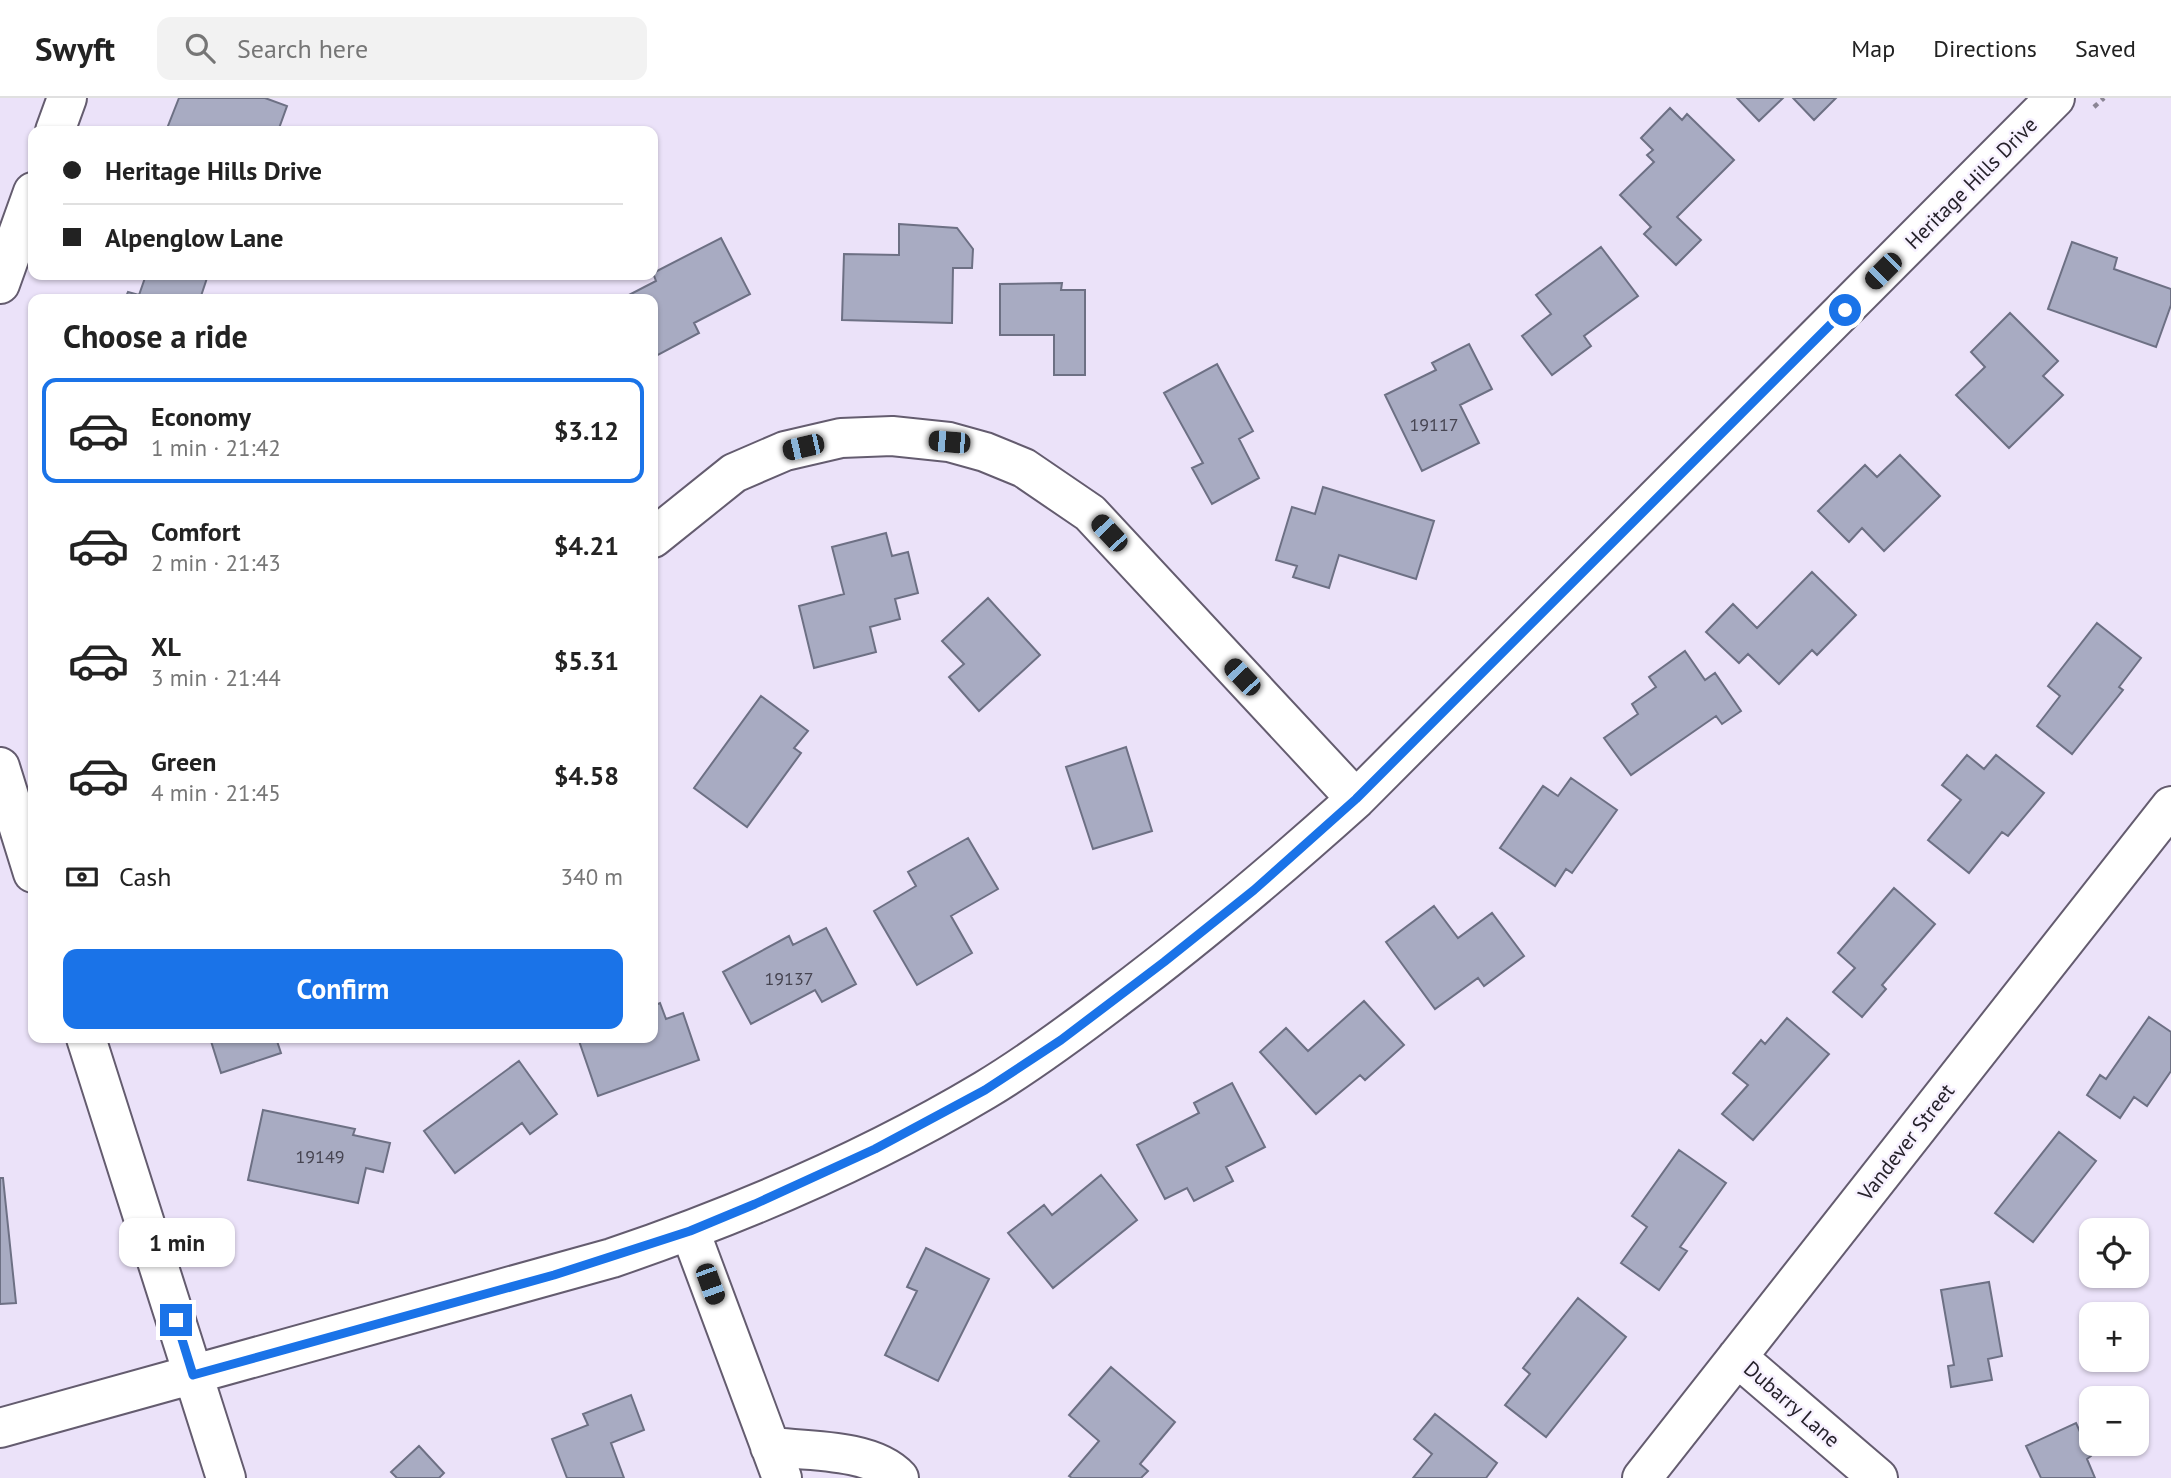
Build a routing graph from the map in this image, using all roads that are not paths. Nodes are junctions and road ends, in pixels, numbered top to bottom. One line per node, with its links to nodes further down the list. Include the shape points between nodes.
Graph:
1 (67, 98): 3 (street)
2 (2055, 98): 8 (street, Heritage Hills Drive)
3 (57, 126)
4 (28, 206): 5 (street)
5 (0, 284)
6 (658, 534): 8 (street, via 734,473 785,451 841,438 892,436 949,442 985,452 1024,468 1090,513)
7 (0, 767): 10 (street)
8 (1356, 799): 12 (street, Heritage Hills Drive, via 1164,962 1061,1040 985,1090 886,1143)
9 (2171, 806): 13 (street, Vandever Street)
10 (28, 857)
11 (88, 1043): 14 (street)
12 (690, 1231): 14 (street, Heritage Hills Drive, via 554,1275); 16 (street)
13 (1737, 1357): 19 (street, Vandever Street); 20 (street, Dubarry Lane)
14 (193, 1375): 15 (street, Heritage Hills Drive); 17 (street)
15 (0, 1428)
16 (776, 1462): 18 (street, via 862,1457)
17 (226, 1478)
18 (899, 1478)
19 (1642, 1478)
20 (1878, 1478)

